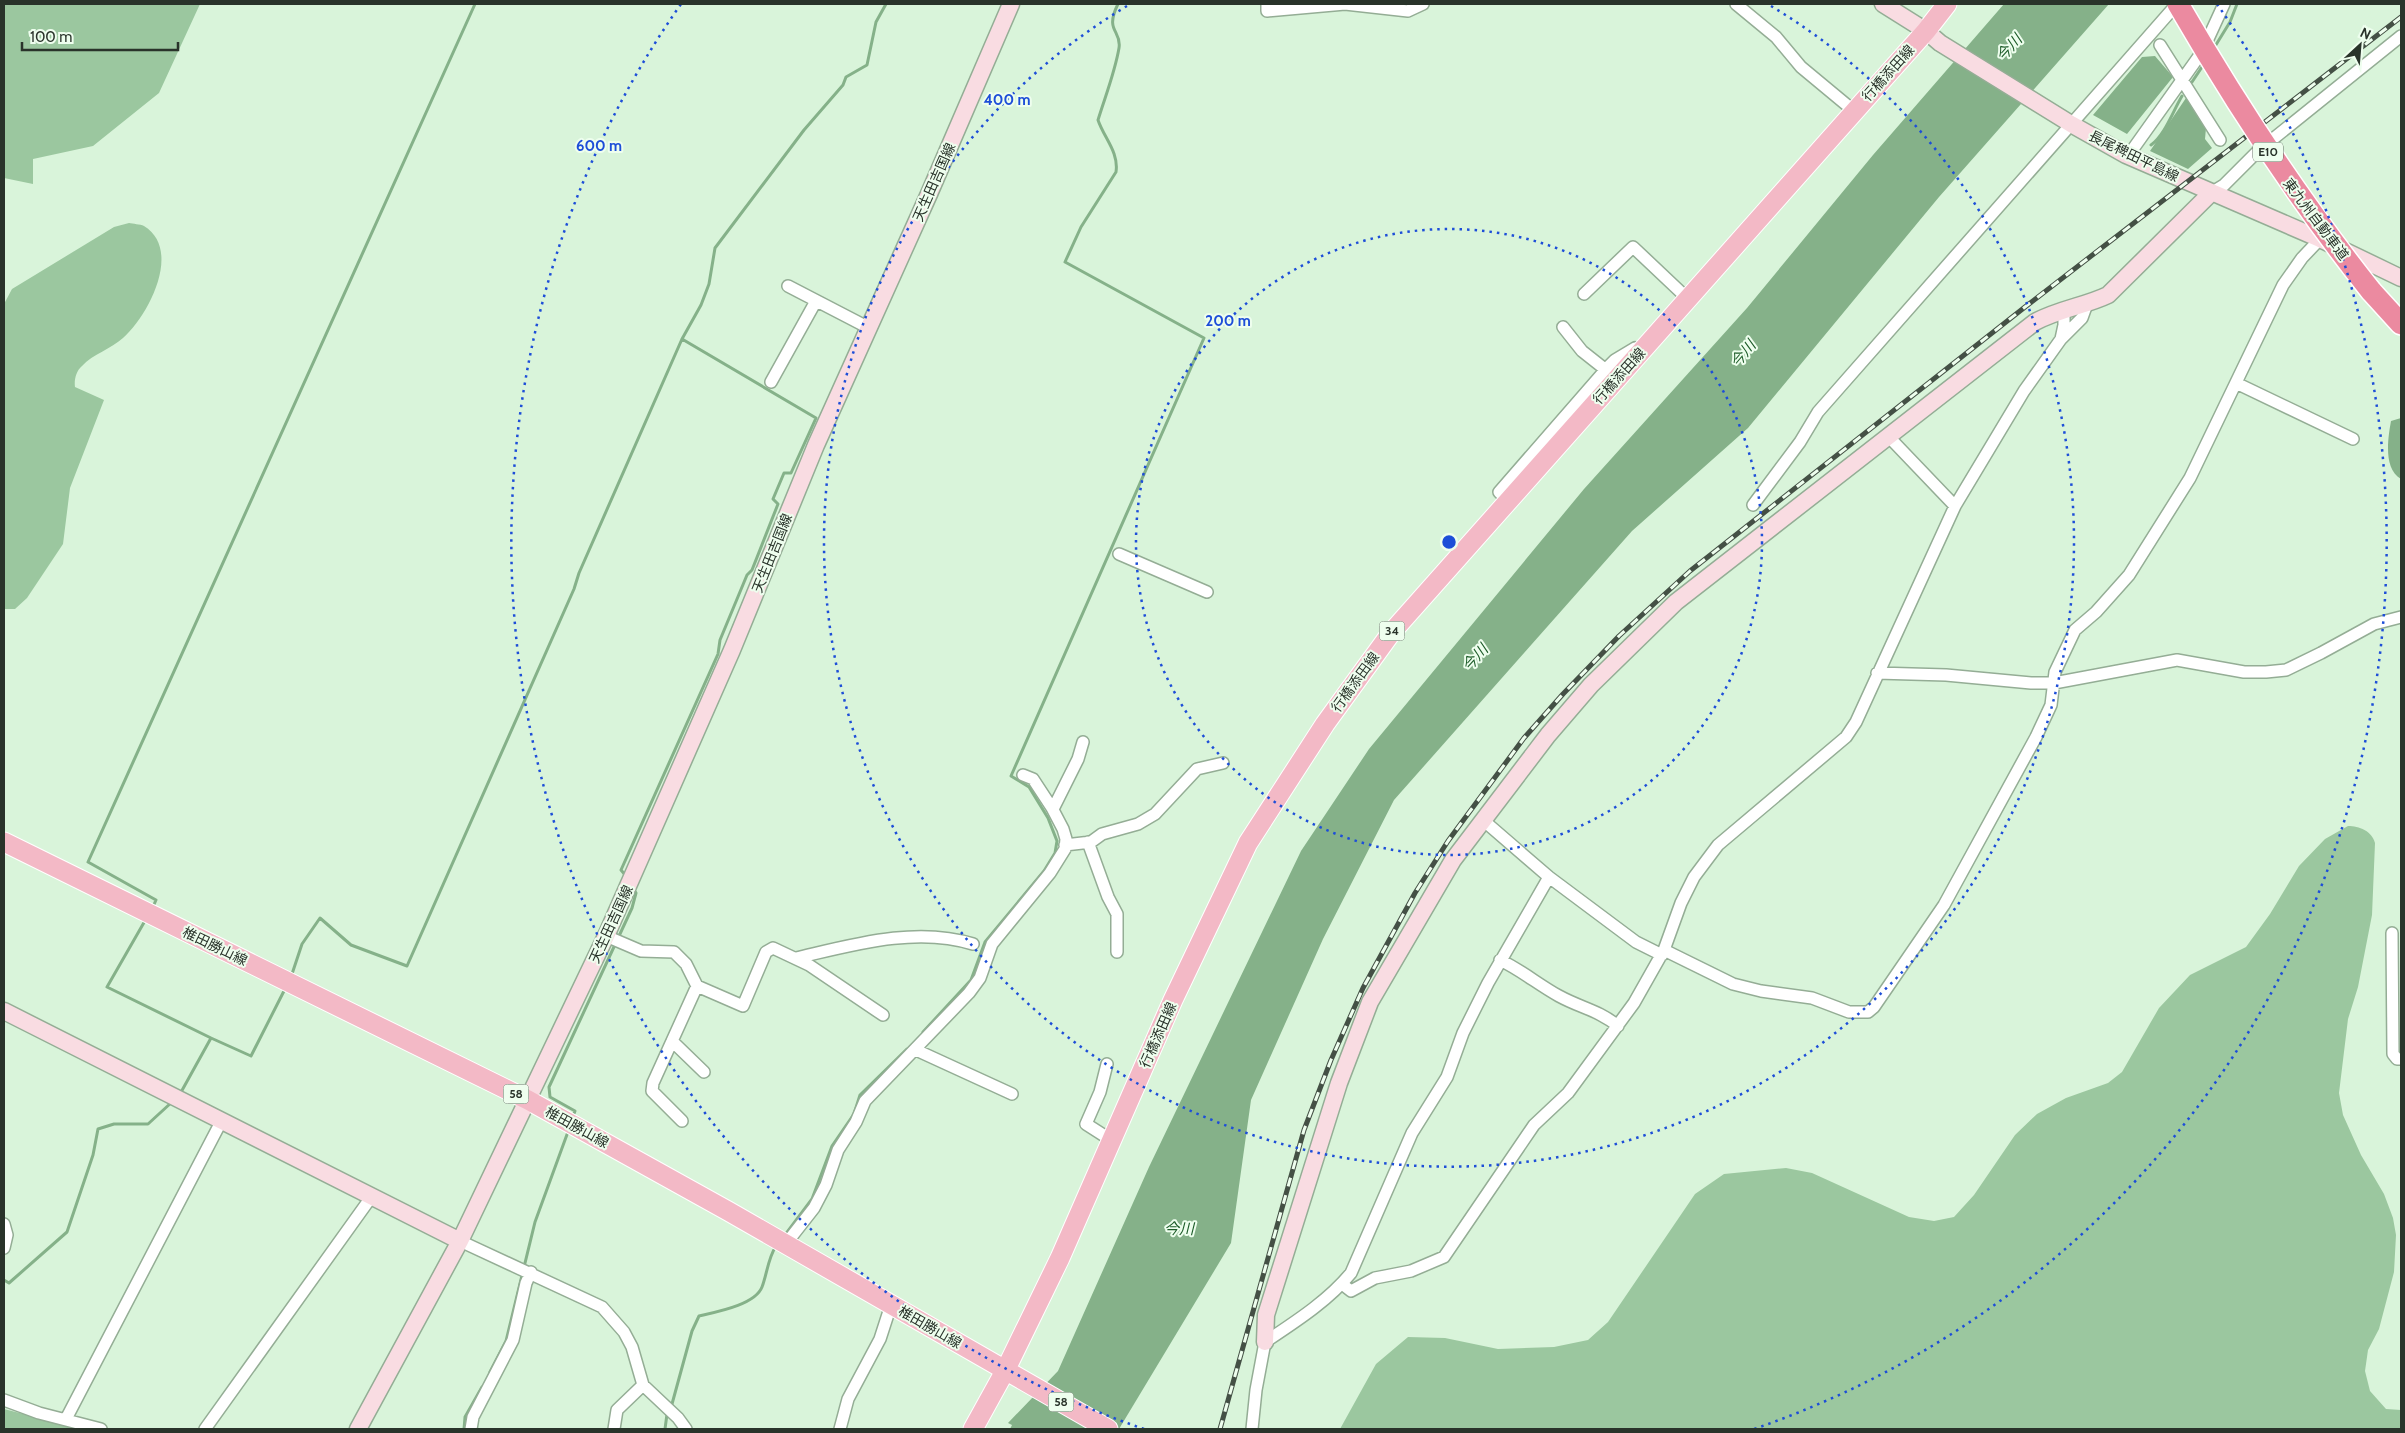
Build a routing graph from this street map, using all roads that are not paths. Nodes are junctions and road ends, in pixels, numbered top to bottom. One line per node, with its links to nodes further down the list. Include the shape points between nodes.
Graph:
1 (1011, 4): 28 (street, 天生田吉国線)
2 (1267, 4): 3 (street, via 1267,11 1344,4 1408,11)
3 (1423, 4)
4 (1736, 4): 13 (street, via 1776,37 1801,67)
5 (1883, 4): 10 (street, 長尾稗田平島線)
6 (1947, 4): 10 (main road, 行橋添田線 / 34)
7 (2177, 4): 14 (street); 26 (highway, 東九州自動車道 / E10, bridge, via 2284,176 2371,291)
8 (2224, 4): 12 (street, via 2202,52)
9 (2401, 36): 17 (street)
10 (1933, 37): 13 (main road, 行橋添田線 / 34); 14 (street, 長尾稗田平島線)
11 (2160, 45): 12 (street)
12 (2183, 80): 15 (street); 16 (street)
13 (1854, 111): 22 (main road, 行橋添田線 / 34)
14 (2067, 122): 16 (street, 長尾稗田平島線); 37 (street, via 1818,412)
15 (2220, 140)
16 (2128, 156): 17 (street, 長尾稗田平島線)
17 (2211, 193): 18 (street, 長尾稗田平島線); 24 (street, via 2108,295)
18 (2320, 239): 19 (street, 長尾稗田平島線); 33 (street, via 2283,286)
19 (2401, 278)
20 (788, 286): 23 (street)
21 (1584, 294): 22 (street, via 1633,247)
22 (1688, 299): 30 (main road, 行橋添田線 / 34)
23 (816, 301): 28 (street); 32 (street)
24 (2087, 304): 25 (street); 29 (street, via 2082,318)
25 (2064, 310): 29 (street); 34 (street, via 2035,322)
26 (2401, 324)
27 (1563, 327): 31 (street, via 1582,351)
28 (869, 328): 54 (street, 天生田吉国線)
29 (2061, 338): 38 (street, via 2024,391)
30 (1640, 352): 31 (street, via 1635,348 1615,360); 36 (main road, 行橋添田線 / 34)
31 (1606, 370): 36 (street, via 1499,492)
32 (771, 382)
33 (2236, 383): 35 (street); 43 (street, via 2190,478 2129,575 2075,630 2055,672)
34 (1888, 436): 38 (street); 48 (street, via 1676,602 1629,646 1548,735)
35 (2353, 439)
36 (1508, 501): 73 (main road, 行橋添田線 / 34, via 1391,633 1325,724 1248,843 1173,1000)
37 (1753, 505)
38 (1955, 506): 42 (street)
39 (1119, 554): 40 (street)
40 (1207, 592)
41 (2401, 617): 43 (street, via 2374,624 2286,670 2244,672 2177,660)
42 (1877, 673): 43 (street); 57 (street, via 1846,737 1718,844 1708,856 1681,903)
43 (2054, 683): 57 (street, via 2052,705 1944,905 1868,1012 1849,1012 1812,998 1733,984)
44 (1083, 742): 47 (street)
45 (1223, 763): 50 (street, via 1197,769 1155,814 1138,824 1102,834)
46 (1023, 775): 47 (street, via 1033,779)
47 (1053, 809): 51 (street, via 1063,829)
48 (1482, 820): 52 (street); 82 (street, via 1453,860 1370,1002 1338,1083 1266,1315)
49 (4, 842): 70 (main road, 椎田勝山線 / 58)
50 (1088, 842): 51 (street); 56 (street, via 1117,914)
51 (1065, 844): 65 (street, via 1062,858 992,944 980,978)
52 (1549, 877): 57 (street, via 1636,942); 59 (street)
53 (2392, 933): 66 (street, via 2393,1054)
54 (606, 936): 60 (street, via 641,951 674,952 686,964); 70 (street, 天生田吉国線)
55 (973, 944): 58 (street, via 952,938 920,936)
56 (1117, 952)
57 (1663, 953): 63 (street)
58 (796, 958): 60 (street, via 774,948 766,952 743,1006); 62 (street)
59 (1500, 960): 63 (street, via 1559,996 1592,1009); 80 (street, via 1463,1033 1447,1077 1412,1133 1360,1256)
60 (697, 986): 64 (street)
61 (4, 1011): 71 (street)
62 (883, 1015)
63 (1618, 1026): 80 (street, via 1568,1093 1534,1125 1444,1257 1411,1271 1375,1278 1351,1291)
64 (672, 1041): 68 (street); 72 (street, via 652,1091)
65 (916, 1050): 69 (street); 77 (street, via 865,1101 838,1150 814,1208)
66 (2401, 1059)
67 (1107, 1064): 73 (street, via 1100,1092 1086,1124)
68 (704, 1072)
69 (1012, 1094)
70 (528, 1100): 76 (street, 天生田吉国線); 77 (main road, 椎田勝山線 / 58)
71 (222, 1120): 74 (street); 86 (street)
72 (682, 1122)
73 (1112, 1140): 83 (main road, 行橋添田線 / 34)
74 (372, 1196): 76 (street); 88 (street)
75 (4, 1224): 78 (street)
76 (460, 1241): 79 (street); 89 (street, 天生田吉国線)
77 (784, 1245): 81 (main road, 椎田勝山線 / 58)
78 (4, 1248)
79 (531, 1272): 84 (street, via 589,1299 613,1316 632,1347); 90 (street, via 513,1340 473,1417)
80 (1342, 1284): 82 (street)
81 (891, 1305): 83 (main road, 椎田勝山線 / 58); 93 (street, via 880,1339 848,1399)
82 (1265, 1342): 96 (street)
83 (1009, 1373): 94 (main road, 行橋添田線 / 34); 95 (main road, 椎田勝山線 / 58)
84 (643, 1385): 91 (street, via 617,1410); 92 (street)
85 (4, 1400): 86 (street)
86 (66, 1419): 87 (street)
87 (100, 1429)
88 (205, 1429)
89 (358, 1429)
90 (471, 1429)
91 (614, 1429)
92 (686, 1429)
93 (840, 1429)
94 (973, 1429)
95 (1108, 1429)
96 (1252, 1429)

